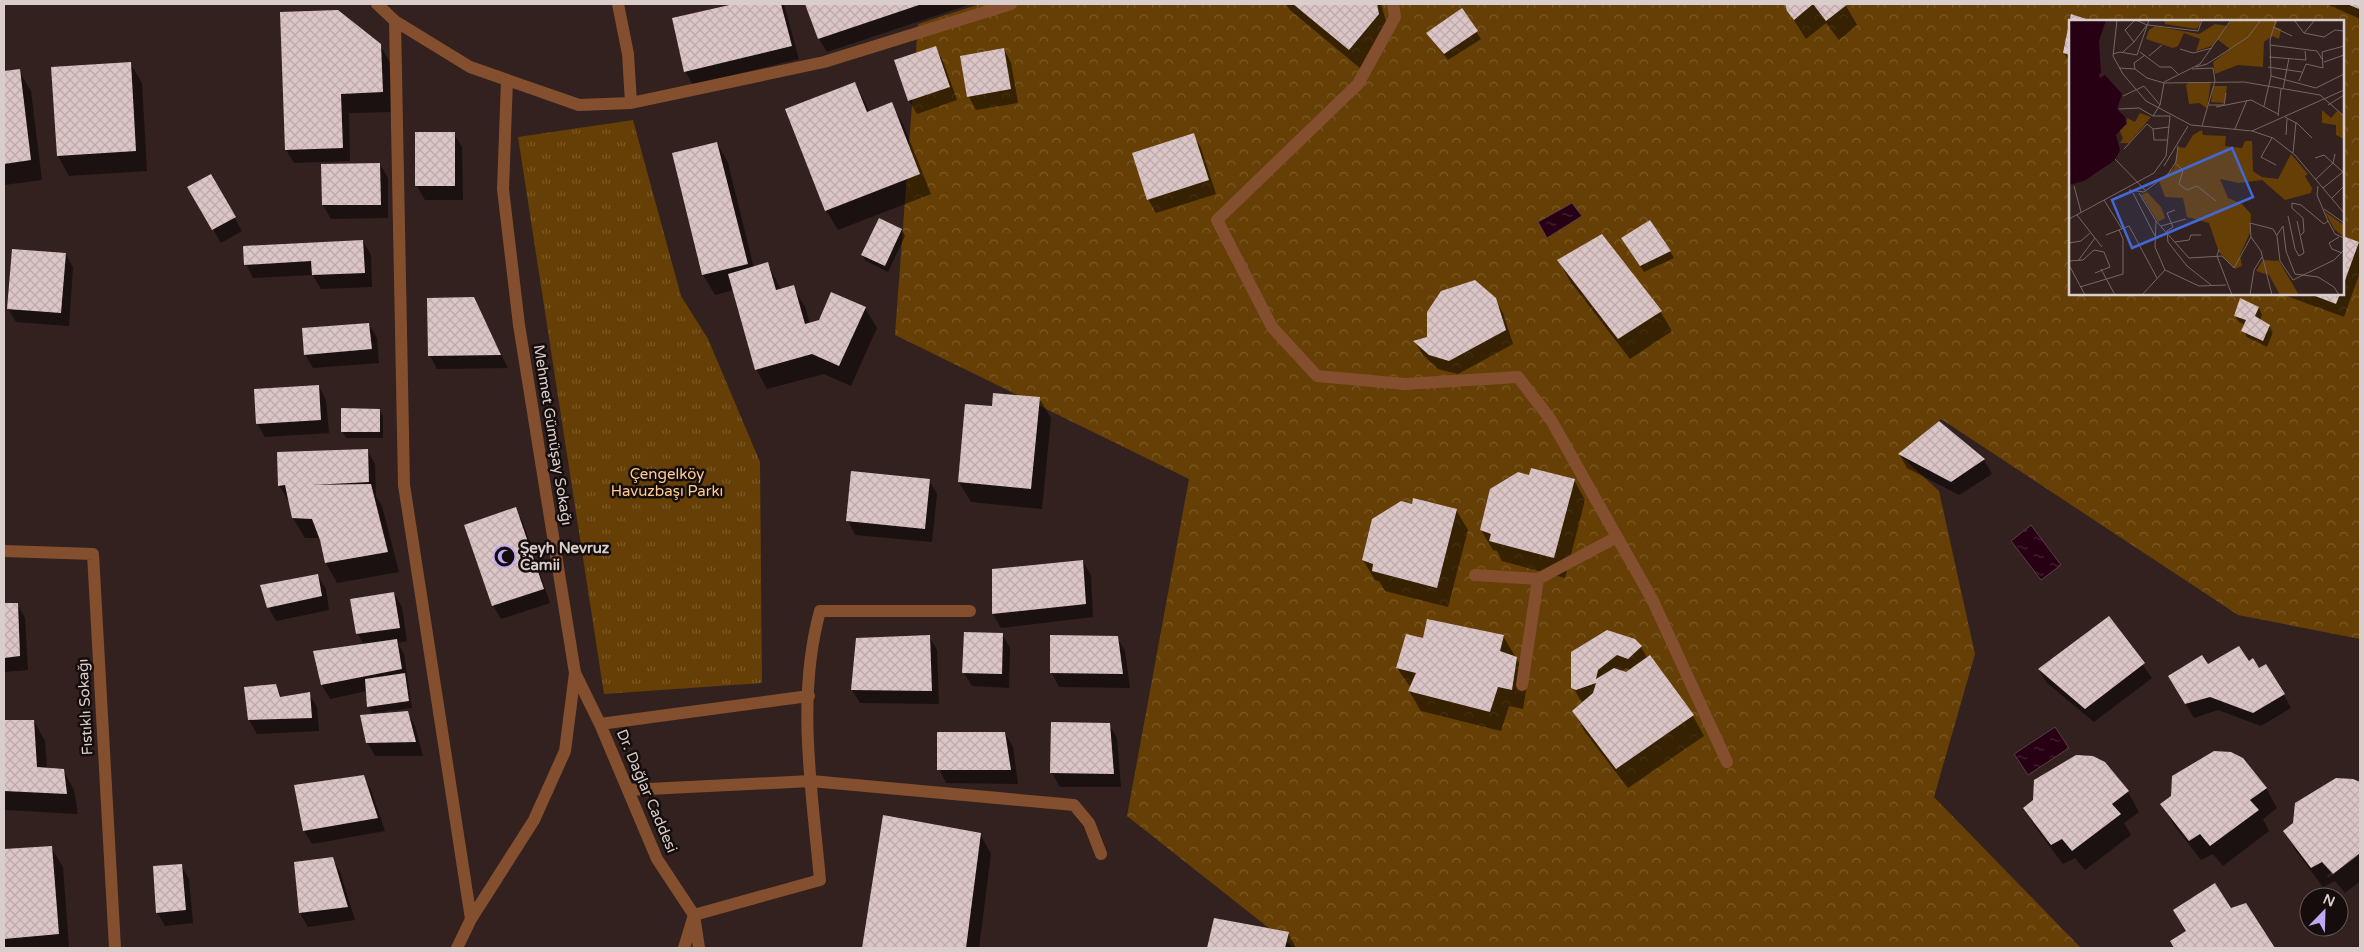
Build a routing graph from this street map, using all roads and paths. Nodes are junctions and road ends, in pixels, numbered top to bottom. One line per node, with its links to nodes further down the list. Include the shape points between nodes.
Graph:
1 (377, 4): 5 (street)
2 (618, 4): 7 (street, via 628,54)
3 (1011, 4): 7 (street, via 824,62)
4 (1393, 4): 8 (street, via 1395,17 1358,84 1217,220 1272,327 1317,376 1405,384 1518,377 1551,420)
5 (395, 20): 6 (street, via 470,67); 22 (street, via 404,485)
6 (508, 80): 7 (street, via 579,104); 13 (street, Mehmet Gümüşay Sokağı, via 503,189 519,326)
7 (631, 103)
8 (1617, 537): 11 (street); 17 (street, via 1652,598)
9 (4, 550): 23 (street, Fıstıklı Sokağı, via 93,554)
10 (1475, 575): 11 (street)
11 (1538, 580): 14 (street)
12 (970, 611): 15 (street, via 820,611 812,638)
13 (575, 673): 16 (street, Dr. Dağlar Caddesi); 22 (street, Mehmet Gümüşay Sokağı, via 565,751 534,820)
14 (1522, 685)
15 (809, 696): 16 (street); 18 (street, via 806,737)
16 (600, 724): 19 (street, Dr. Dağlar Caddesi)
17 (1727, 762)
18 (811, 781): 19 (street); 20 (street, via 1074,805 1089,823); 21 (street, via 820,880)
19 (628, 790): 21 (street, Dr. Dağlar Caddesi, via 657,860)
20 (1101, 854)
21 (694, 915): 25 (street); 26 (street, Dr. Dağlar Caddesi)
22 (471, 919): 24 (street, Mehmet Gümüşay Sokağı)
23 (115, 948)
24 (457, 948)
25 (684, 948)
26 (699, 948)

